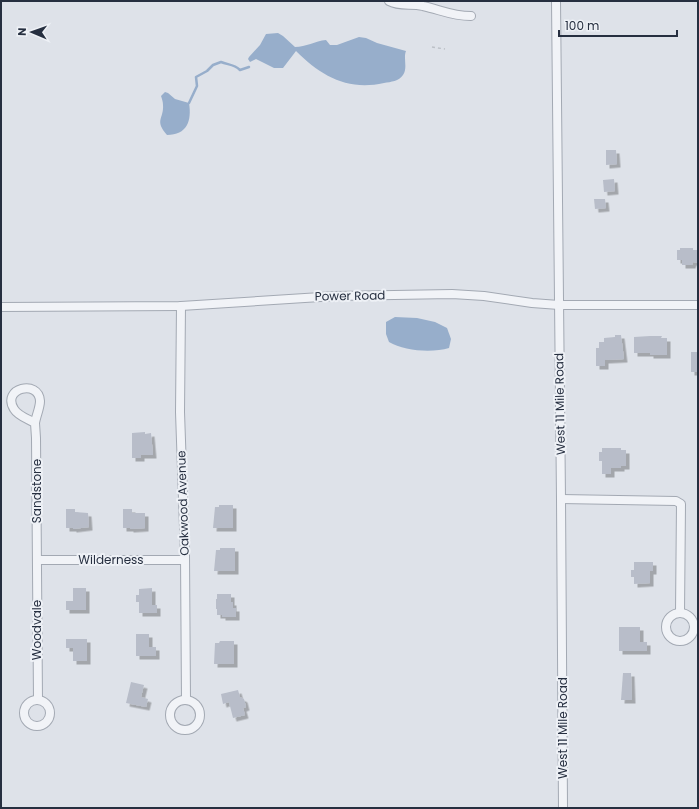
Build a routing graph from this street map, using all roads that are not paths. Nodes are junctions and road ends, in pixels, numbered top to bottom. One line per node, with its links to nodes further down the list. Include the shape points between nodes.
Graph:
1 (389, 1): 3 (street, via 395,4 422,6 458,16)
2 (556, 1): 4 (street, West 11 Mile Road)
3 (471, 16)
4 (559, 305): 5 (street, Power Road); 6 (street, Power Road, via 452,294 336,296); 9 (street, West 11 Mile Road)
5 (698, 305)
6 (181, 306): 7 (street, Power Road); 11 (street, Oakwood Avenue, via 180,412)
7 (1, 307)
8 (35, 423): 10 (street, Sandstone)
9 (562, 499): 12 (street, via 676,501 680,504); 15 (street, West 11 Mile Road)
10 (37, 560): 11 (street, Wilderness); 13 (street, Woodvale)
11 (185, 560): 14 (street, Oakwood Avenue)
12 (680, 613)
13 (38, 700)
14 (186, 700)
15 (563, 808)

